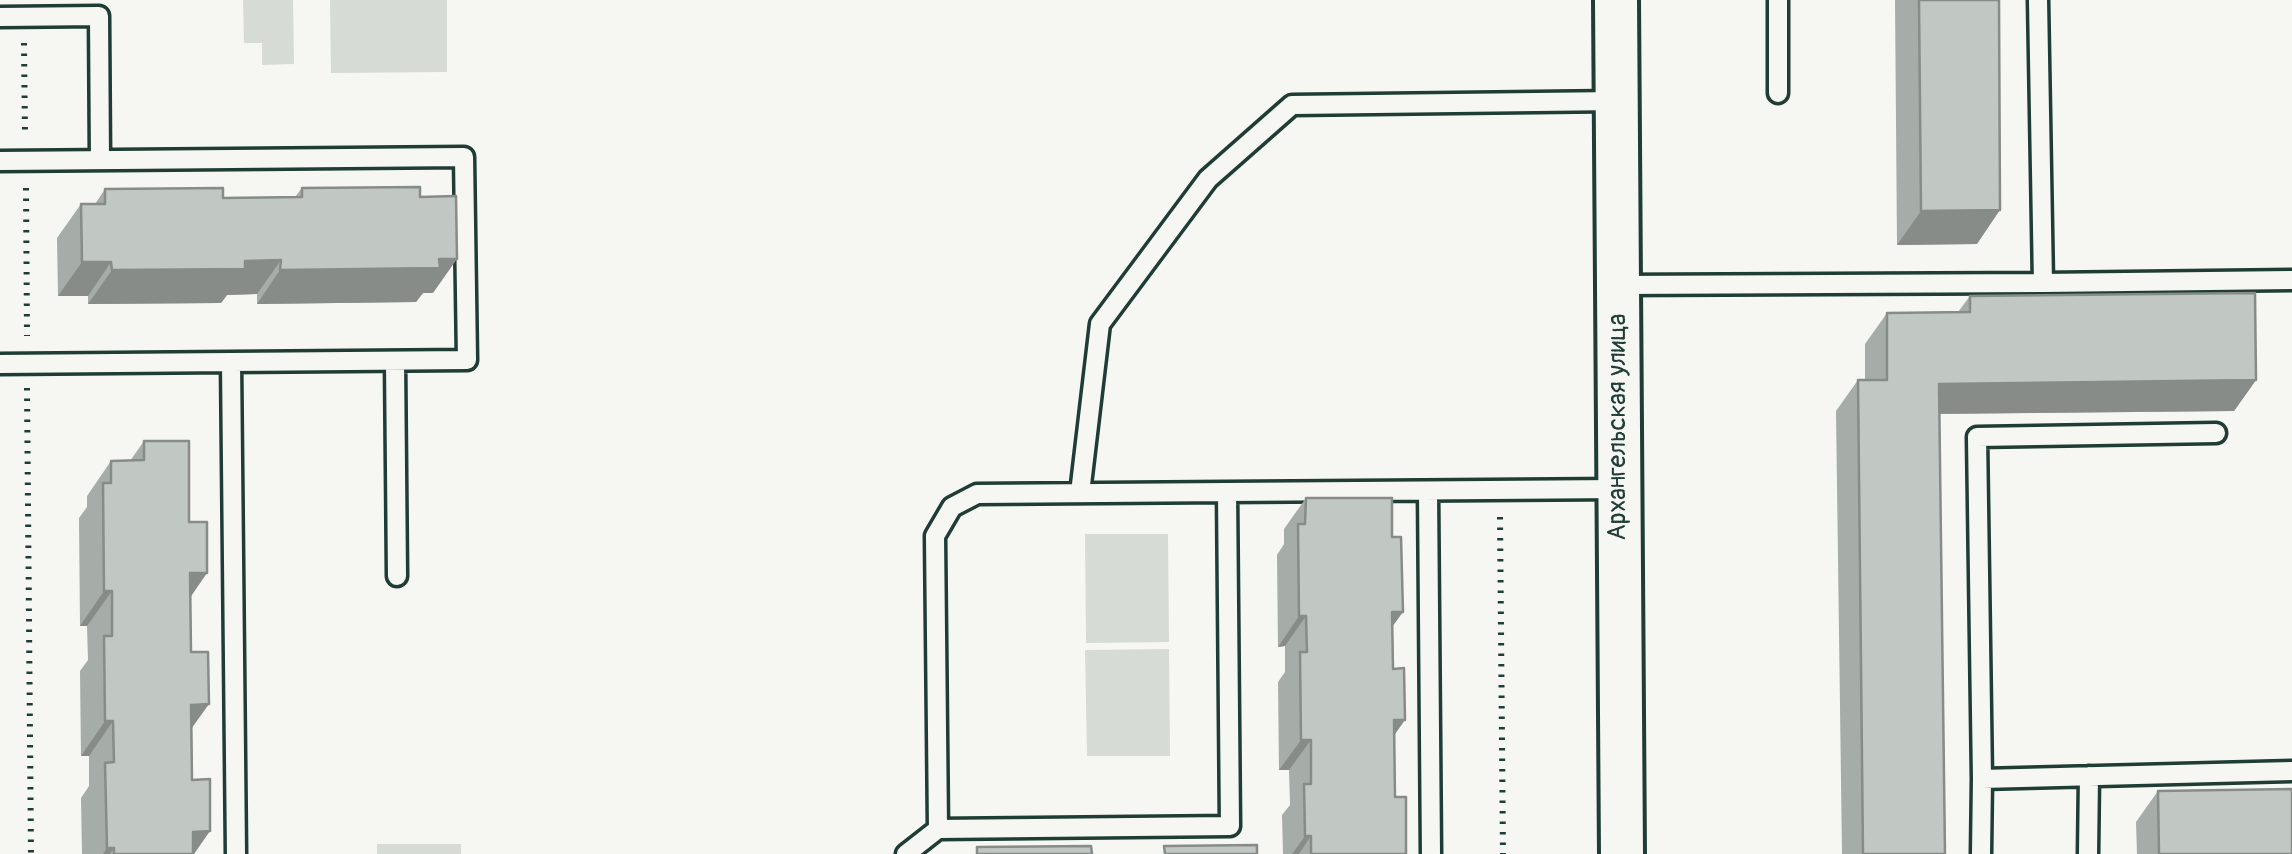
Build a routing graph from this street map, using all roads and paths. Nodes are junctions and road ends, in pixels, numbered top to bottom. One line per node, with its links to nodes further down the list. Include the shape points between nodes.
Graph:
1 (1616, 0): 7 (street, Архангельская улица)
2 (1778, 0): 6 (lane)
3 (2038, 0): 12 (lane)
4 (0, 17): 5 (lane)
5 (24, 17): 9 (path); 10 (lane, via 99,16)
6 (1778, 92)
7 (1617, 101): 13 (street, Архангельская улица); 23 (lane, via 1292,105 1208,179 1100,324)
8 (0, 160): 9 (lane)
9 (26, 160): 10 (lane); 17 (path)
10 (100, 160): 14 (lane, via 464,157 467,360)
11 (2292, 280): 12 (lane)
12 (2042, 284): 13 (lane)
13 (1618, 285): 20 (street, Архангельская улица)
14 (395, 361): 15 (lane); 24 (lane)
15 (231, 362): 17 (lane); 30 (lane)
16 (0, 364): 17 (lane)
17 (27, 364): 29 (path)
18 (2216, 433): 27 (lane, via 1977,437)
19 (1500, 490): 20 (lane); 21 (lane); 33 (path)
20 (1620, 490): 34 (street, Архангельская улица)
21 (1428, 491): 22 (lane); 32 (lane)
22 (1227, 492): 23 (lane); 28 (lane, via 1230,826)
23 (1080, 493): 28 (lane, via 977,494 952,507 935,536)
24 (397, 576)
25 (2292, 770): 26 (lane)
26 (2089, 776): 27 (lane); 36 (lane)
27 (1982, 779): 35 (lane)
28 (938, 829): 31 (lane)
29 (32, 854)
30 (236, 854)
31 (906, 854)
32 (1432, 854)
33 (1503, 854)
34 (1622, 854)
35 (1981, 854)
36 (2088, 854)

